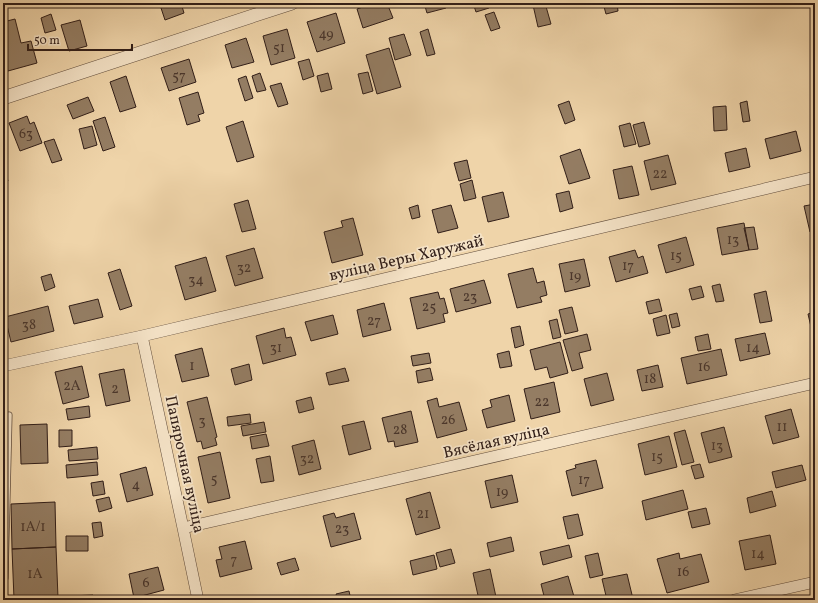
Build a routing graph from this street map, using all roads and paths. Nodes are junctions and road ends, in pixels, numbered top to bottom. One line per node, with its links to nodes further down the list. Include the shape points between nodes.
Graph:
1 (292, 3): 2 (street)
2 (3, 98)
3 (815, 177): 4 (street, вуліца Веры Харужай)
4 (142, 336): 5 (street, вуліца Веры Харужай); 8 (street, Папярочная вуліца)
5 (3, 366)
6 (815, 383): 8 (street, Вясёлая вуліца)
7 (9, 415): 9 (lane)
8 (184, 528): 11 (street, Папярочная вуліца)
9 (3, 578)
10 (815, 582): 12 (street)
11 (198, 600)
12 (734, 600)

